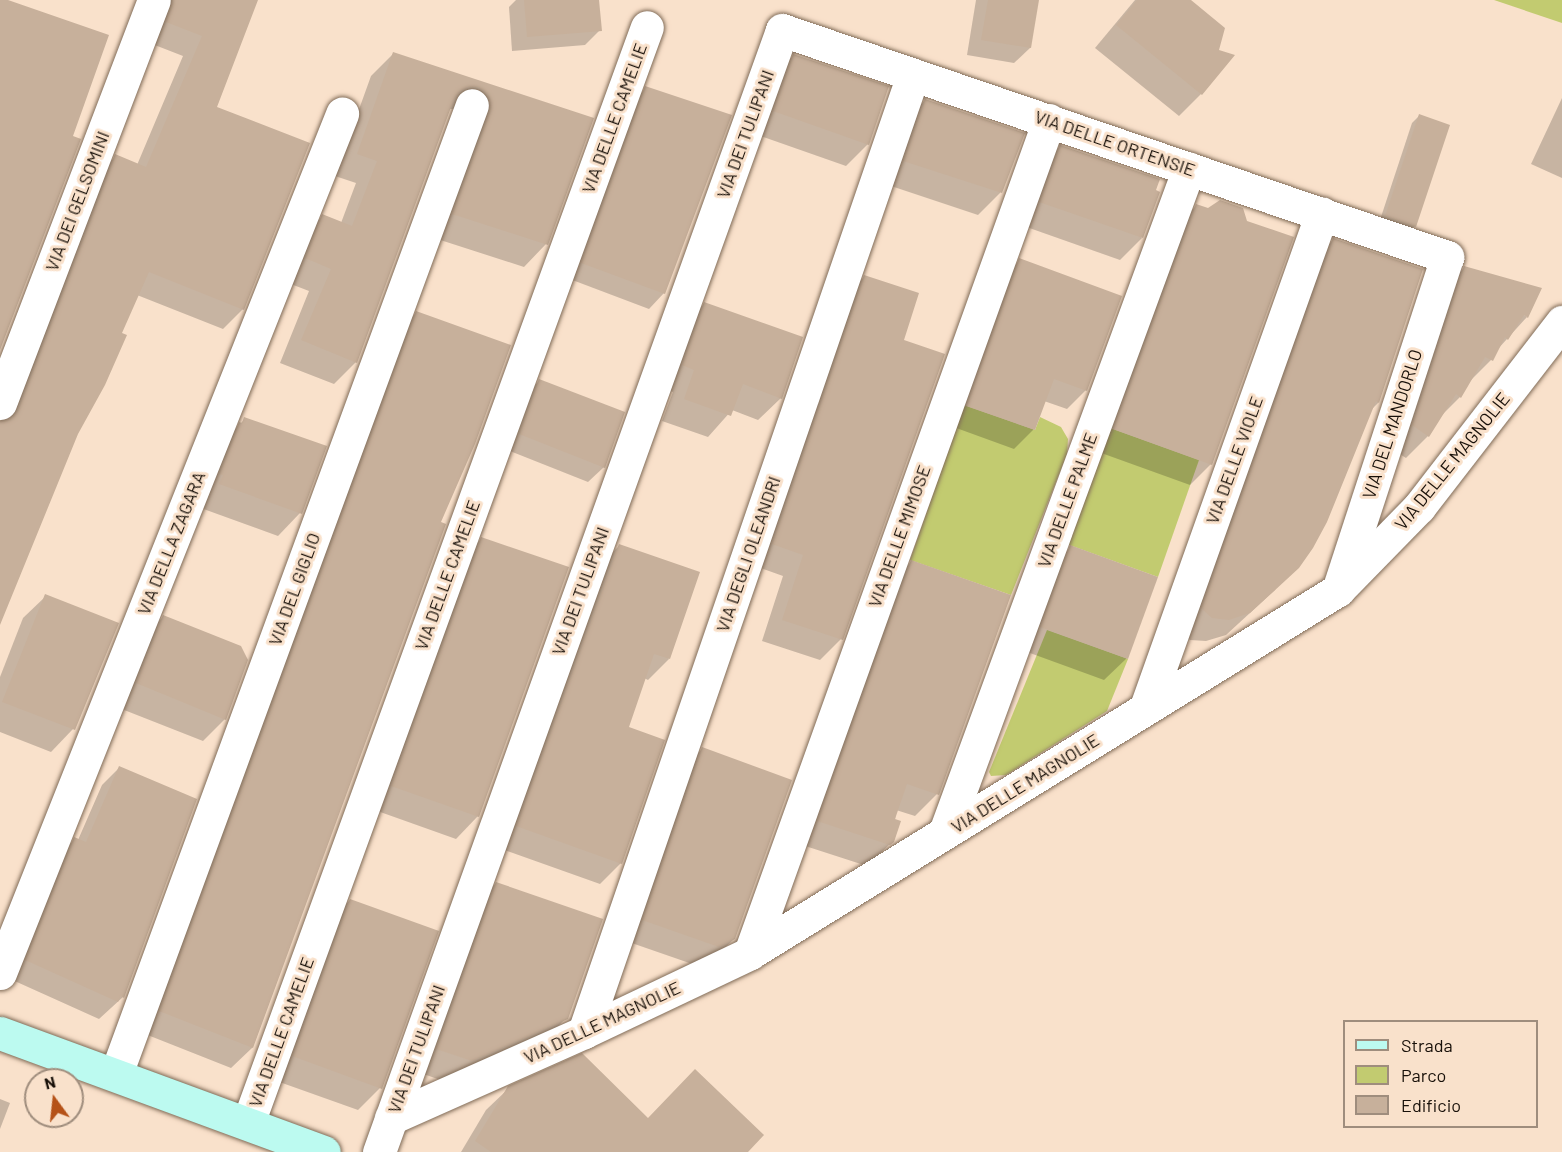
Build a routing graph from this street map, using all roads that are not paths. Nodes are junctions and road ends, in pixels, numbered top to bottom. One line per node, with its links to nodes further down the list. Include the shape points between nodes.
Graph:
1 (154, 0): 12 (street, VIA DEI GELSOMINI)
2 (647, 27): 22 (street, VIA DELLE CAMELIE)
3 (782, 30): 4 (street, VIA DELLE ORTENSIE); 21 (street, VIA DEI TULIPANI)
4 (913, 75): 7 (street, VIA DELLE ORTENSIE); 18 (street, VIA DEGLI OLEANDRI)
5 (472, 105): 20 (street, VIA DEL GIGLIO)
6 (342, 114): 17 (street, VIA DELLA ZAGARA)
7 (1049, 120): 8 (street, VIA DELLE ORTENSIE); 16 (street, VIA DELLE MIMOSE)
8 (1189, 168): 9 (street, VIA DELLE ORTENSIE); 15 (street, VIA DELLE PALME)
9 (1322, 213): 10 (street, VIA DELLE ORTENSIE); 14 (street, VIA DELLE VIOLE)
10 (1447, 257): 13 (street, VIA DEL MANDORLO)
11 (1562, 321): 13 (street, VIA DELLE MAGNOLIE, via 1419,507)
12 (0, 403)
13 (1338, 590): 14 (street, VIA DELLE MAGNOLIE)
14 (1146, 707): 15 (street, VIA DELLE MAGNOLIE)
15 (945, 832): 16 (street, VIA DELLE MAGNOLIE)
16 (750, 952): 18 (street, VIA DELLE MAGNOLIE)
17 (0, 973)
18 (584, 1032): 21 (street, VIA DELLE MAGNOLIE)
19 (0, 1033): 20 (main road)
20 (116, 1074): 22 (main road)
21 (391, 1118): 24 (street, VIA DEI TULIPANI)
22 (248, 1123): 23 (main road)
23 (324, 1152)
24 (379, 1152)

